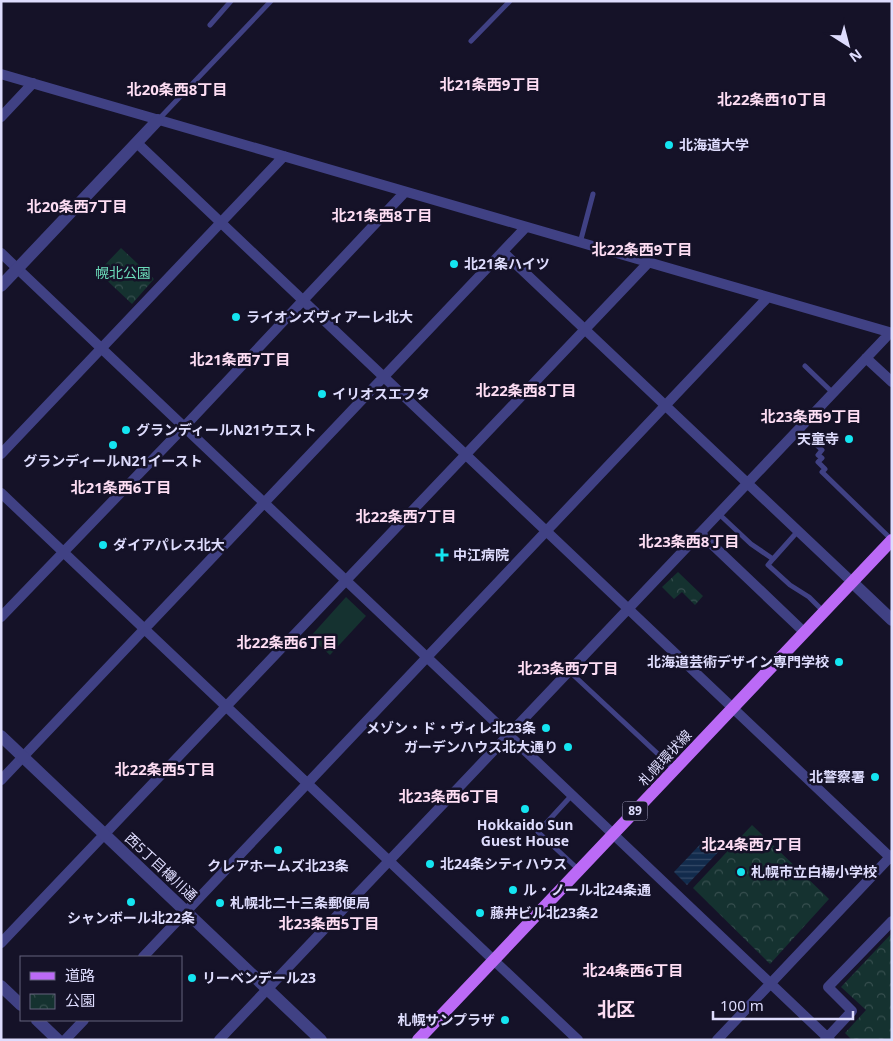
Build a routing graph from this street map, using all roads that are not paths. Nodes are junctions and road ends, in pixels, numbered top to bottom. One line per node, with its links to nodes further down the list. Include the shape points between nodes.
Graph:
1 (231, 1): 4 (lane)
2 (271, 1): 9 (lane)
3 (510, 1): 5 (lane)
4 (210, 24)
5 (471, 41)
6 (1, 74): 7 (street)
7 (33, 83): 8 (street); 9 (street)
8 (1, 117)
9 (158, 120): 10 (street); 11 (street)
10 (136, 143): 14 (street); 20 (street)
11 (284, 156): 12 (street); 14 (street)
12 (405, 192): 15 (street); 23 (street)
13 (593, 194): 16 (lane)
14 (221, 223): 23 (street); 26 (street)
15 (526, 227): 16 (street); 17 (street)
16 (580, 243): 19 (street)
17 (503, 252): 24 (street); 29 (street)
18 (1, 253): 20 (street)
19 (648, 263): 22 (street); 24 (street)
20 (18, 269): 21 (street); 26 (street)
21 (1, 286)
22 (768, 297): 25 (street); 32 (street)
23 (302, 300): 29 (street); 33 (street)
24 (584, 329): 32 (street); 36 (street)
25 (891, 333): 27 (street)
26 (102, 348): 33 (street); 35 (street)
27 (866, 358): 30 (street); 31 (street)
28 (805, 366): 31 (lane)
29 (384, 377): 36 (street); 39 (street)
30 (892, 382)
31 (833, 393): 34 (street)
32 (665, 406): 37 (street); 41 (street)
33 (184, 427): 39 (street); 45 (street)
34 (799, 429): 37 (street); 44 (lane, via 822,450 818,455 822,458 818,462 824,469 822,472)
35 (1, 454)
36 (465, 454): 41 (street); 47 (street)
37 (747, 483): 40 (street); 42 (street)
38 (1, 493): 45 (street)
39 (264, 503): 47 (street); 53 (street)
40 (719, 513): 43 (street); 46 (lane)
41 (546, 531): 49 (street); 55 (street)
42 (798, 531): 46 (lane); 48 (street)
43 (700, 533): 49 (street); 54 (street)
44 (892, 540): 48 (main road, 札幌環状線 / 89)
45 (63, 551): 51 (street); 53 (street)
46 (773, 560): 50 (lane, via 768,565)
47 (346, 580): 55 (street); 57 (street)
48 (852, 582): 50 (main road, 札幌環状線 / 89); 52 (street)
49 (627, 608): 56 (street); 58 (street)
50 (824, 611): 54 (main road, 札幌環状線 / 89)
51 (1, 617)
52 (892, 620)
53 (145, 629): 57 (street); 61 (street)
54 (804, 632): 58 (main road, 札幌環状線 / 89)
55 (427, 658): 59 (street); 64 (street)
56 (568, 671): 59 (street); 62 (lane)
57 (226, 706): 64 (street); 66 (street)
58 (732, 708): 62 (main road, 札幌環状線 / 89); 68 (street)
59 (508, 735): 65 (street); 69 (street)
60 (1, 736): 61 (street, 西5丁目樽川通)
61 (23, 757): 63 (street); 66 (street, 西5丁目樽川通)
62 (674, 769): 67 (main road, 札幌環状線 / 89)
63 (1, 780)
64 (307, 783): 69 (street); 71 (street)
65 (572, 795): 67 (street); 70 (lane, via 538,832)
66 (105, 834): 71 (street, 西5丁目樽川通); 73 (street)
67 (613, 834): 70 (main road, 札幌環状線 / 89); 76 (street)
68 (891, 857): 76 (street)
69 (389, 860): 75 (street); 78 (street)
70 (579, 870): 75 (main road, 札幌環状線 / 89)
71 (186, 912): 74 (street); 78 (street, 西5丁目樽川通)
72 (892, 921): 82 (street, via 828,987 852,1011)
73 (1, 943)
74 (144, 956)
75 (494, 960): 87 (main road, 札幌環状線 / 89); 88 (street)
76 (771, 983): 82 (street); 89 (street)
77 (1, 986): 79 (street)
78 (267, 989): 85 (street); 86 (street, 西5丁目樽川通)
79 (20, 1004)
80 (38, 1021): 83 (street)
81 (83, 1021): 84 (street)
82 (828, 1039)
83 (58, 1040)
84 (64, 1040)
85 (220, 1040)
86 (321, 1040)
87 (418, 1040)
88 (578, 1040)
89 (717, 1040)

